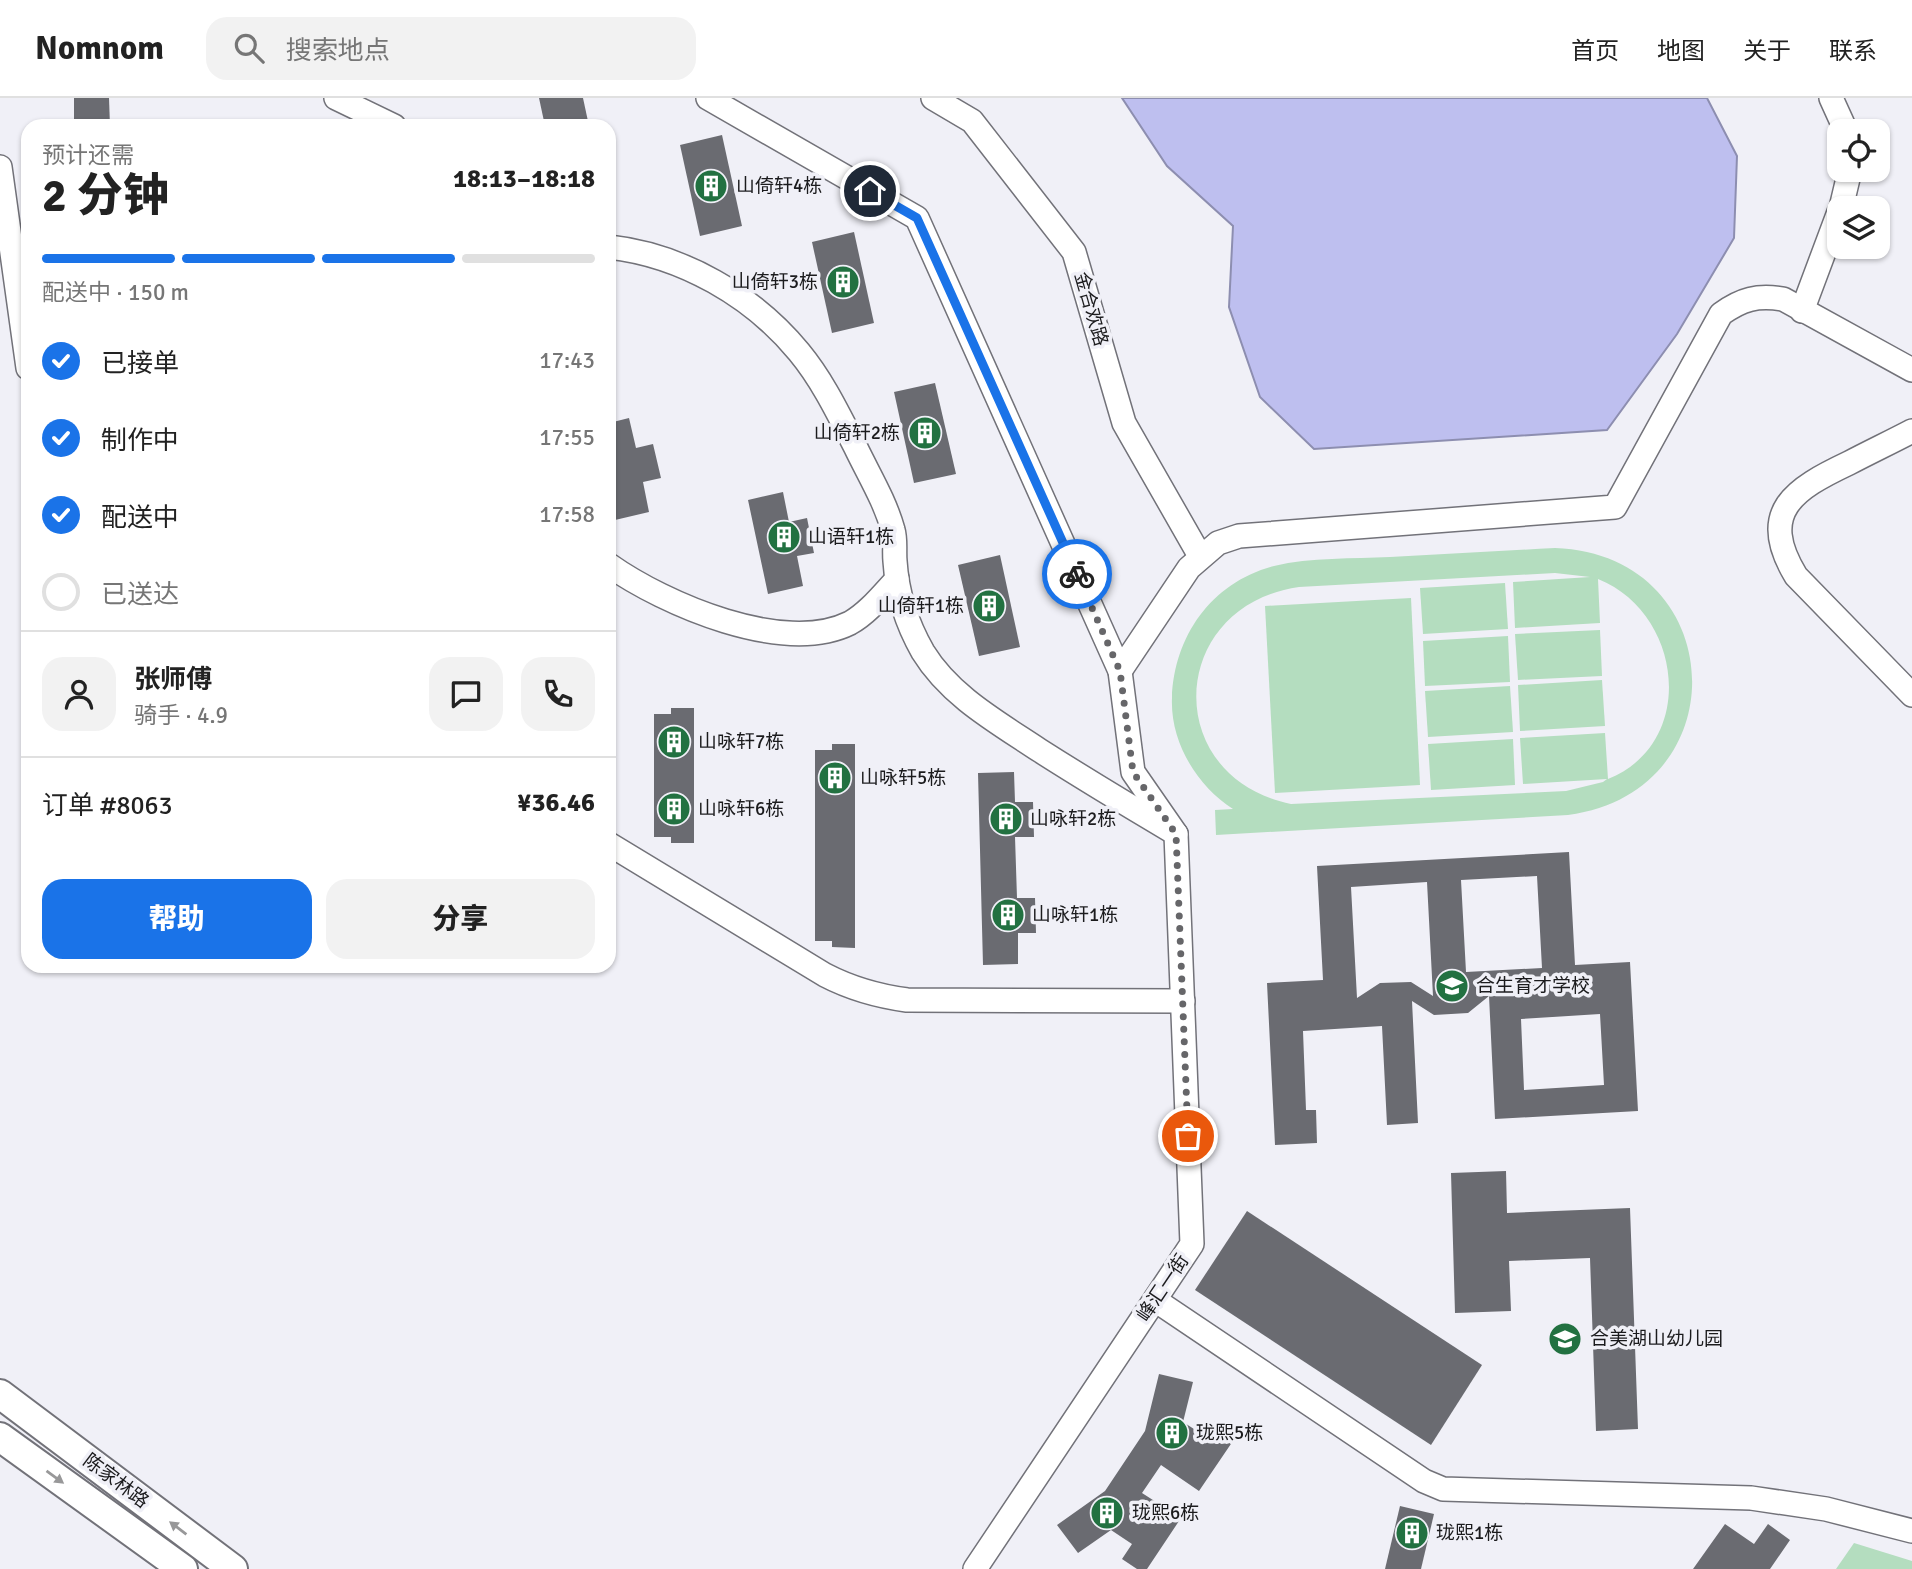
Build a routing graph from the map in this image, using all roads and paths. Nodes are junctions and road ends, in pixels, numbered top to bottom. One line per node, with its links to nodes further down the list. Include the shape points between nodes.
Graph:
1 (336, 98): 5 (street)
2 (708, 98): 17 (street, via 917,218)
3 (933, 98): 14 (street, 金合欢路, via 972,121 1074,252 1124,422)
4 (1831, 98): 6 (street)
5 (380, 119)
6 (1841, 119)
7 (0, 167): 11 (street)
8 (1827, 245): 10 (street)
9 (616, 248): 16 (street, via 678,264 723,286 764,316 799,352 828,393 887,510)
10 (1802, 311): 12 (street); 14 (street, via 1783,299 1761,296 1739,301 1721,314 1615,507 1239,536)
11 (21, 318)
12 (1912, 370)
13 (1912, 431): 18 (street, via 1801,488 1786,508 1780,531 1783,555 1796,576)
14 (1199, 556): 17 (street)
15 (616, 570): 16 (street, via 690,611 745,626 802,632 827,631 851,622)
16 (897, 579): 19 (street, via 923,652 966,701)
17 (1120, 671): 19 (street, via 1133,772)
18 (1912, 695)
19 (1176, 834): 21 (street, 峰汇一街)
20 (616, 848): 21 (street, via 825,975 878,997)
21 (1183, 1001): 22 (street, 峰汇一街, via 1192,1244)
22 (1155, 1300): 25 (street, via 1424,1481 1443,1489 1751,1497 1826,1509); 28 (street, 峰汇一街)
23 (0, 1394): 27 (main road, 陈家林路, one-way to 23)
24 (0, 1437): 26 (main road, 陈家林路, one-way to 26)
25 (1912, 1531)
26 (183, 1569)
27 (233, 1569)
28 (975, 1569)

